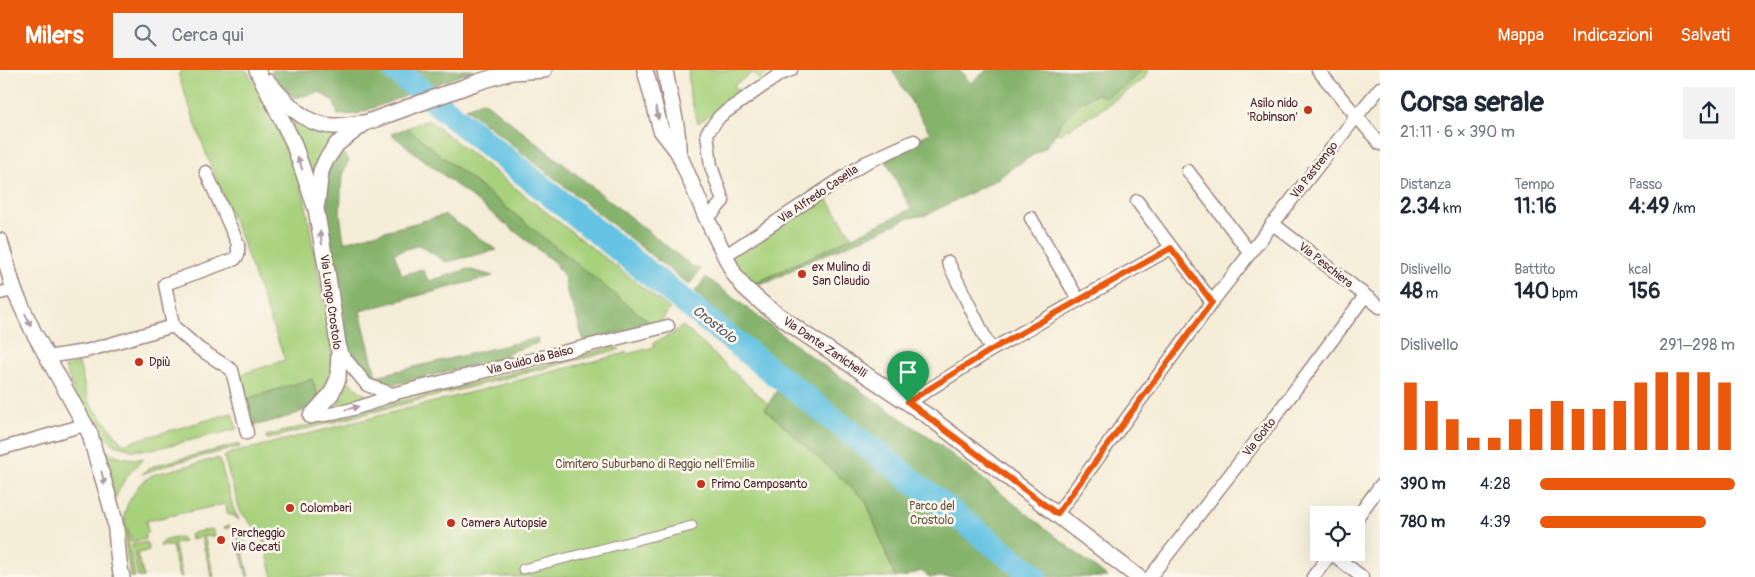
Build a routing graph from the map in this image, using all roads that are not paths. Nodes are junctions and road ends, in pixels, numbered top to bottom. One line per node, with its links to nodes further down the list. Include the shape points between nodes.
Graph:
1 (258, 70): 10 (street, Via Lungo Crostolo, via 295,111 309,120 335,126); 17 (street, Via Lungo Crostolo, one-way to 1, via 293,142)
2 (544, 70): 7 (street, Via Lungo Crostolo)
3 (645, 70): 13 (street, one-way to 13, via 662,130)
4 (665, 70): 13 (street, via 678,132)
5 (791, 70): 19 (street, via 780,74 720,116 707,133 711,166 723,202)
6 (1318, 70): 9 (street)
7 (513, 71): 10 (street, Via Lungo Crostolo)
8 (1380, 88): 9 (street, Via Pastrengo)
9 (1356, 117): 12 (street); 20 (street, Via Pastrengo)
10 (365, 123): 17 (street, Via Lungo Crostolo, via 337,144 326,160)
11 (914, 141): 24 (street, Via Alfredo Casella, via 865,163)
12 (1380, 144)
13 (678, 152): 19 (street, Via Dante Zanichelli)
14 (1188, 171): 23 (street)
15 (206, 172): 31 (street, via 238,244 238,255 165,284)
16 (1136, 202): 22 (street)
17 (316, 209): 34 (street, Via Lungo Crostolo, one-way to 17)
18 (1031, 218): 28 (street)
19 (707, 219): 24 (street, Via Dante Zanichelli)
20 (1272, 223): 23 (street, Via Pastrengo); 27 (street, Via Peschiera)
21 (0, 241): 26 (street)
22 (1171, 248): 28 (street); 29 (street)
23 (1250, 253): 29 (street, Via Pastrengo)
24 (726, 255): 37 (street, Via Dante Zanichelli, via 734,274 762,303)
25 (948, 262): 33 (street)
26 (7, 291): 35 (street, one-way to 35)
27 (1365, 296): 30 (street, Via Peschiera); 51 (street, Via Goito)
28 (1078, 298): 33 (street)
29 (1212, 302): 44 (street, Via Pastrengo)
30 (1380, 306)
31 (173, 326): 35 (street, via 86,351); 40 (street, via 198,348 232,370)
32 (668, 326): 36 (street, Via Guido da Baiso)
33 (991, 350): 37 (street)
34 (339, 351): 36 (street, via 367,385); 38 (street, Via Lungo Crostolo, via 338,379 331,394)
35 (46, 356): 39 (street)
36 (392, 394): 38 (street, Via Guido da Baiso, one-way to 36, via 378,402)
37 (908, 402): 44 (street, Via Dante Zanichelli)
38 (311, 416)
39 (84, 425): 41 (street); 49 (street, one-way to 49, via 103,473)
40 (247, 433)
41 (0, 449)
42 (1380, 486): 43 (street)
43 (1365, 507)
44 (1057, 514): 50 (street, Via Dante Zanichelli)
45 (692, 526): 48 (street)
46 (1325, 561): 52 (street)
47 (1341, 561): 53 (street)
48 (523, 569)
49 (121, 576)
50 (1138, 577)
51 (1150, 577)
52 (1313, 577)
53 (1362, 577)

